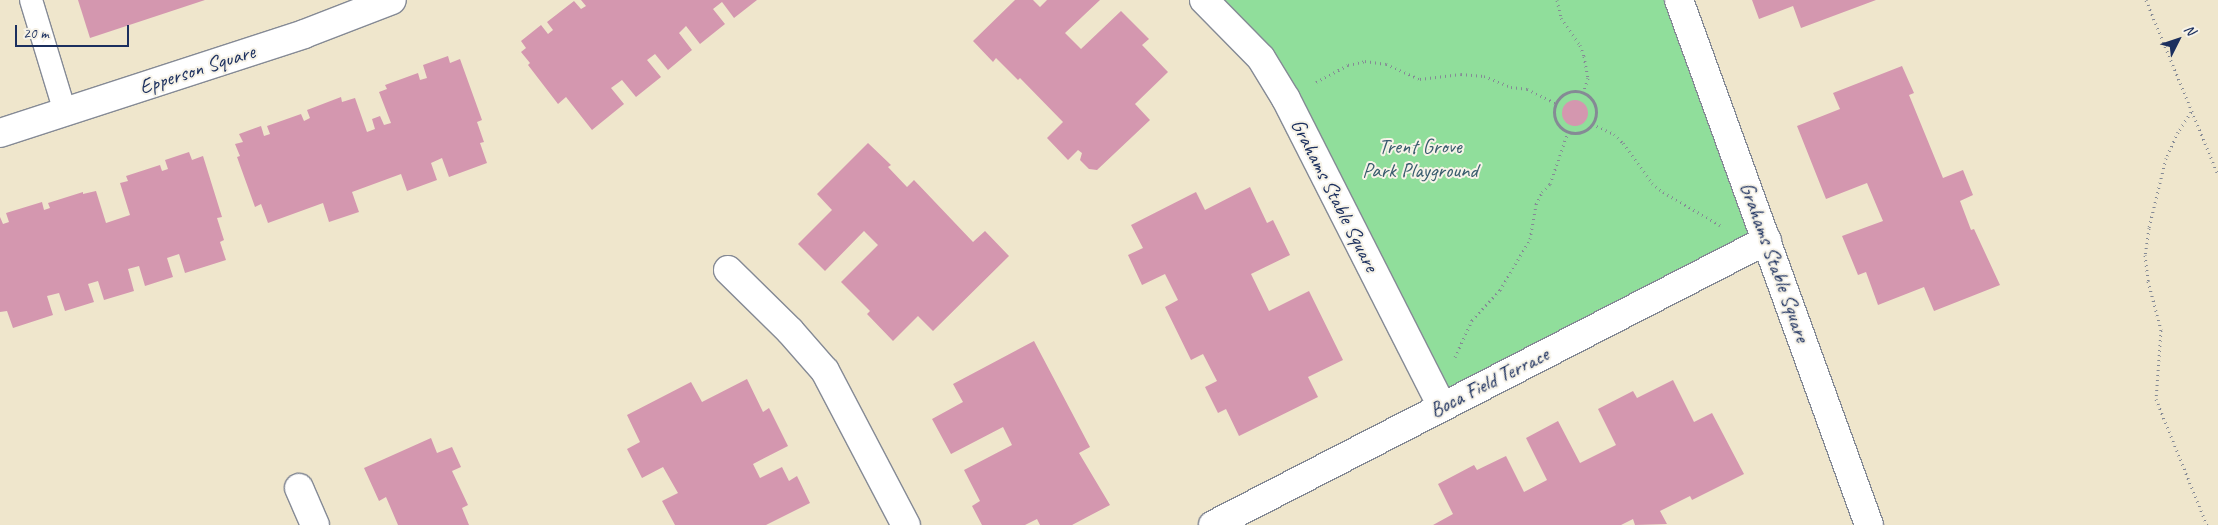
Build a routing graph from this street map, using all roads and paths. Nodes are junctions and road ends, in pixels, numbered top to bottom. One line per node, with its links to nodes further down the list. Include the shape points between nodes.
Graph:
1 (31, 0): 10 (lane)
2 (392, 0): 10 (street, Epperson Square, via 304,34)
3 (1204, 0): 8 (street, Grahams Stable Square, via 1260,58)
4 (1557, 0): 7 (path, via 1561,18 1584,56 1588,78)
5 (1679, 0): 16 (street, Grahams Stable Square)
6 (2146, 0): 11 (path)
7 (1583, 93): 9 (path, via 1567,93); 12 (path, via 1595,106)
8 (1286, 99): 9 (path, via 1348,65 1365,61 1386,64 1420,79 1461,74 1484,76 1511,87 1527,89); 18 (street, Grahams Stable Square)
9 (1556, 103): 13 (path, via 1555,120)
10 (65, 112): 14 (street, Epperson Square)
11 (2191, 112): 15 (path); 24 (path, via 2166,158 2148,228 2145,255 2160,330 2156,399)
12 (1592, 124): 13 (path, via 1577,133); 16 (path, via 1614,134 1652,183 1663,192 1712,222)
13 (1568, 132): 18 (path, via 1550,184 1536,204 1530,239 1500,290 1472,320 1463,336)
14 (0, 133)
15 (2218, 175)
16 (1767, 240): 18 (street, Boca Field Terrace); 23 (street, Grahams Stable Square)
17 (728, 270): 21 (street, via 825,371)
18 (1442, 406): 22 (street, Boca Field Terrace)
19 (299, 488): 20 (street)
20 (315, 525)
21 (906, 525)
22 (1213, 525)
23 (1869, 525)
24 (2207, 525)

